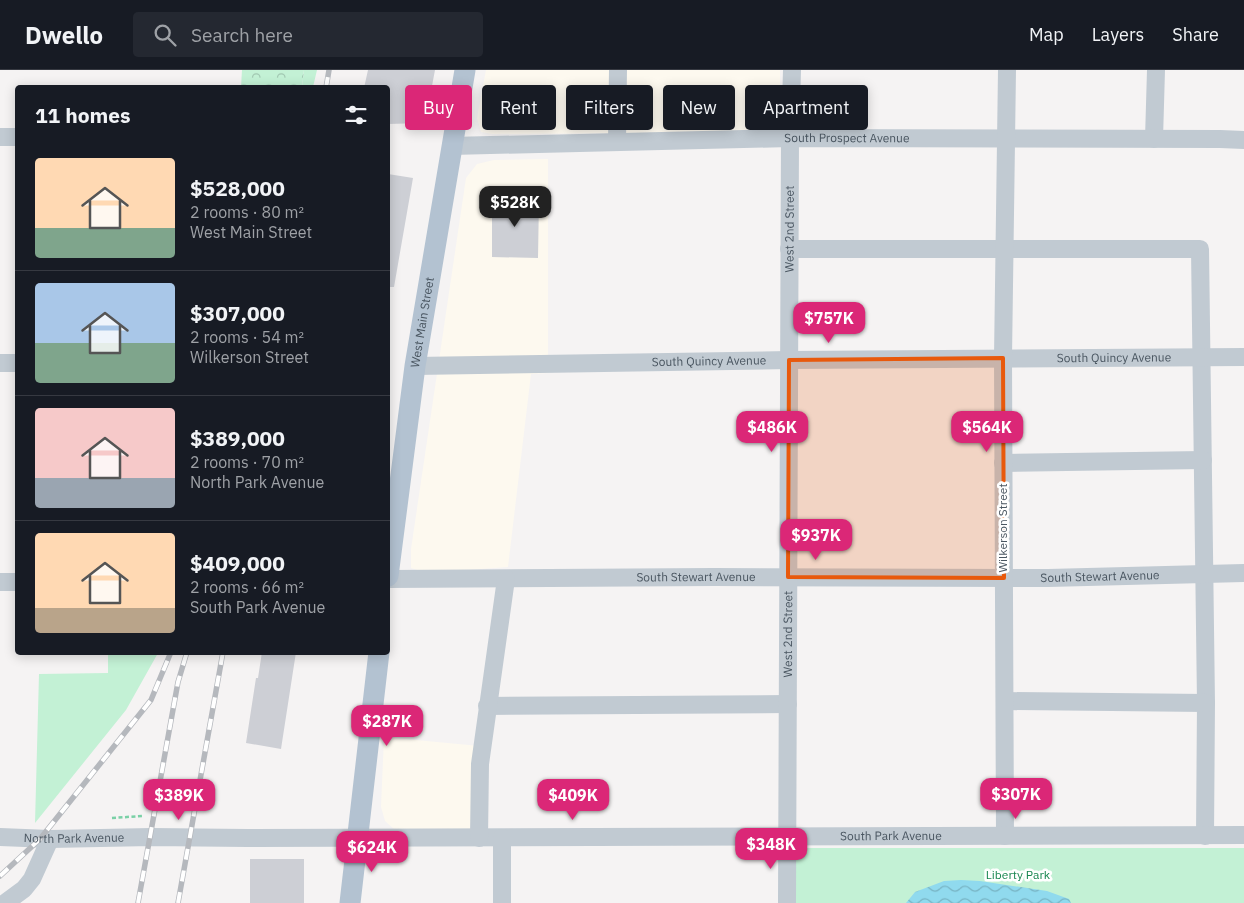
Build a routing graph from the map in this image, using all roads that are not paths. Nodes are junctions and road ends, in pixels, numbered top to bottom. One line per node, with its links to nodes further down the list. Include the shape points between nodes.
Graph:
1 (465, 70): 13 (main road, West Main Street)
2 (618, 70): 12 (street)
3 (792, 70): 8 (street, West 2nd Street)
4 (1007, 70): 9 (street, Wilkerson Street)
5 (1156, 70): 10 (street)
6 (15, 137): 7 (street)
7 (0, 138)
8 (790, 138): 9 (street, South Prospect Avenue); 12 (street, South Prospect Avenue); 14 (street, West 2nd Street)
9 (1006, 138): 10 (street, South Prospect Avenue); 15 (street, Wilkerson Street)
10 (1154, 139): 11 (street, South Prospect Avenue)
11 (1244, 140)
12 (617, 142): 13 (street, South Prospect Avenue)
13 (451, 146): 22 (main road, West Main Street)
14 (789, 249): 15 (street); 19 (street, West 2nd Street)
15 (1005, 250): 16 (street, via 1200,249); 18 (street, Wilkerson Street)
16 (1201, 357): 17 (street, South Quincy Avenue); 18 (street, South Quincy Avenue); 23 (street)
17 (1244, 357)
18 (1003, 358): 19 (street, South Quincy Avenue); 24 (street, Wilkerson Street)
19 (789, 360): 22 (street, South Quincy Avenue); 29 (street, West 2nd Street)
20 (0, 363): 21 (street)
21 (15, 363)
22 (415, 366): 25 (main road, West Main Street)
23 (1203, 460): 24 (street); 27 (street)
24 (1003, 463): 30 (street, Wilkerson Street)
25 (390, 561)
26 (1244, 573): 27 (street, South Stewart Avenue)
27 (1204, 574): 30 (street, South Stewart Avenue); 36 (street)
28 (390, 577): 31 (street, South Stewart Avenue)
29 (788, 577): 30 (street, South Stewart Avenue); 31 (street, South Stewart Avenue); 37 (street, West 2nd Street)
30 (1004, 578): 35 (street, Wilkerson Street)
31 (506, 579): 38 (street)
32 (0, 582): 33 (street)
33 (15, 582)
34 (379, 655): 44 (main road)
35 (1005, 701): 36 (street); 39 (street, Wilkerson Street)
36 (1206, 703): 40 (street)
37 (788, 704): 38 (street); 43 (street, West 2nd Street)
38 (487, 706): 45 (street, via 480,764)
39 (1005, 836): 40 (street, South Park Avenue); 43 (street, South Park Avenue)
40 (1205, 836): 41 (street, South Park Avenue)
41 (1244, 836)
42 (0, 837): 47 (street, North Park Avenue)
43 (788, 837): 46 (street, South Park Avenue); 51 (street, West 2nd Street)
44 (358, 838): 45 (street, South Park Avenue); 47 (street, North Park Avenue); 49 (main road)
45 (479, 838): 46 (street, South Park Avenue)
46 (502, 838): 50 (street)
47 (50, 839): 48 (street, via 32,879)
48 (5, 903)
49 (350, 903)
50 (502, 903)
51 (787, 903)

